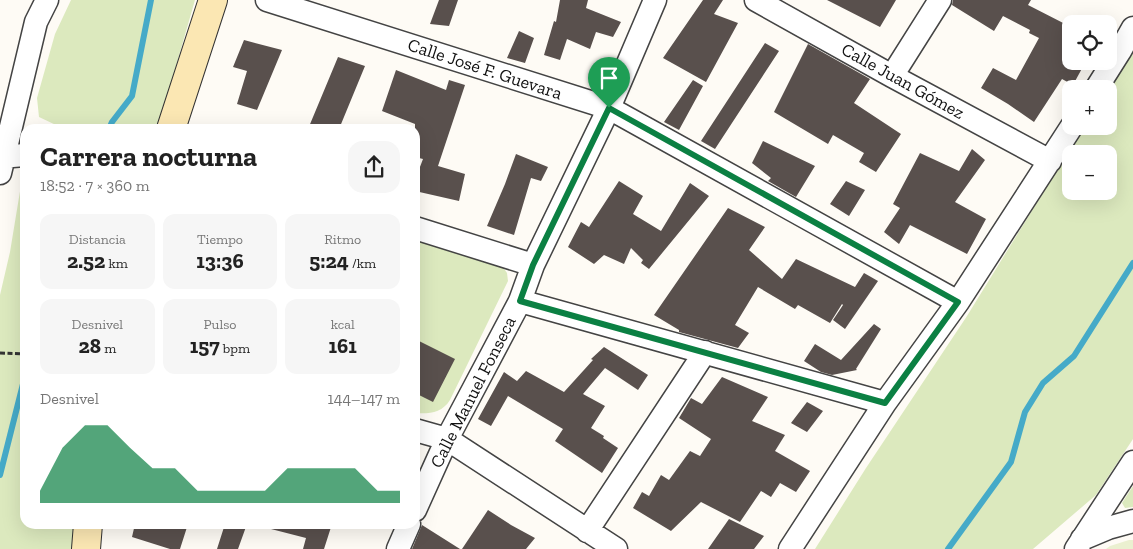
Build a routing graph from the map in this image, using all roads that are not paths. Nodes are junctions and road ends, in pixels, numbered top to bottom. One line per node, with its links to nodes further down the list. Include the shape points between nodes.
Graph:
1 (47, 0): 13 (street, via 36,22)
2 (214, 0): 11 (street)
3 (267, 0): 10 (street, Calle José F. Guevara)
4 (655, 0): 10 (street, Calle Manuel Fonseca)
5 (756, 0): 8 (street, Calle Juan Gómez)
6 (940, 0): 8 (street)
7 (1133, 28): 9 (street)
8 (892, 76): 14 (street, Calle Juan Gómez)
9 (1102, 80)
10 (609, 108): 16 (street, Calle Manuel Fonseca); 18 (street, Calle José F. Guevara)
11 (173, 124)
12 (1066, 135): 14 (street)
13 (7, 161)
14 (1050, 161): 18 (street)
15 (420, 230): 16 (street)
16 (533, 265): 17 (street, Calle Manuel Fonseca)
17 (520, 301): 19 (street); 22 (street, Calle Manuel Fonseca)
18 (958, 302): 20 (street)
19 (705, 352): 20 (street); 28 (street)
20 (885, 403): 33 (street)
21 (420, 431): 22 (street)
22 (447, 439): 24 (street, Calle Manuel Fonseca); 28 (street)
23 (1133, 462): 29 (street)
24 (420, 499)
25 (1133, 521): 29 (street, via 1108,528)
26 (88, 529): 30 (street)
27 (407, 529): 31 (street)
28 (587, 531): 32 (street)
29 (1081, 543): 34 (street)
30 (86, 549)
31 (398, 549)
32 (616, 549)
33 (790, 549)
34 (1066, 549)

